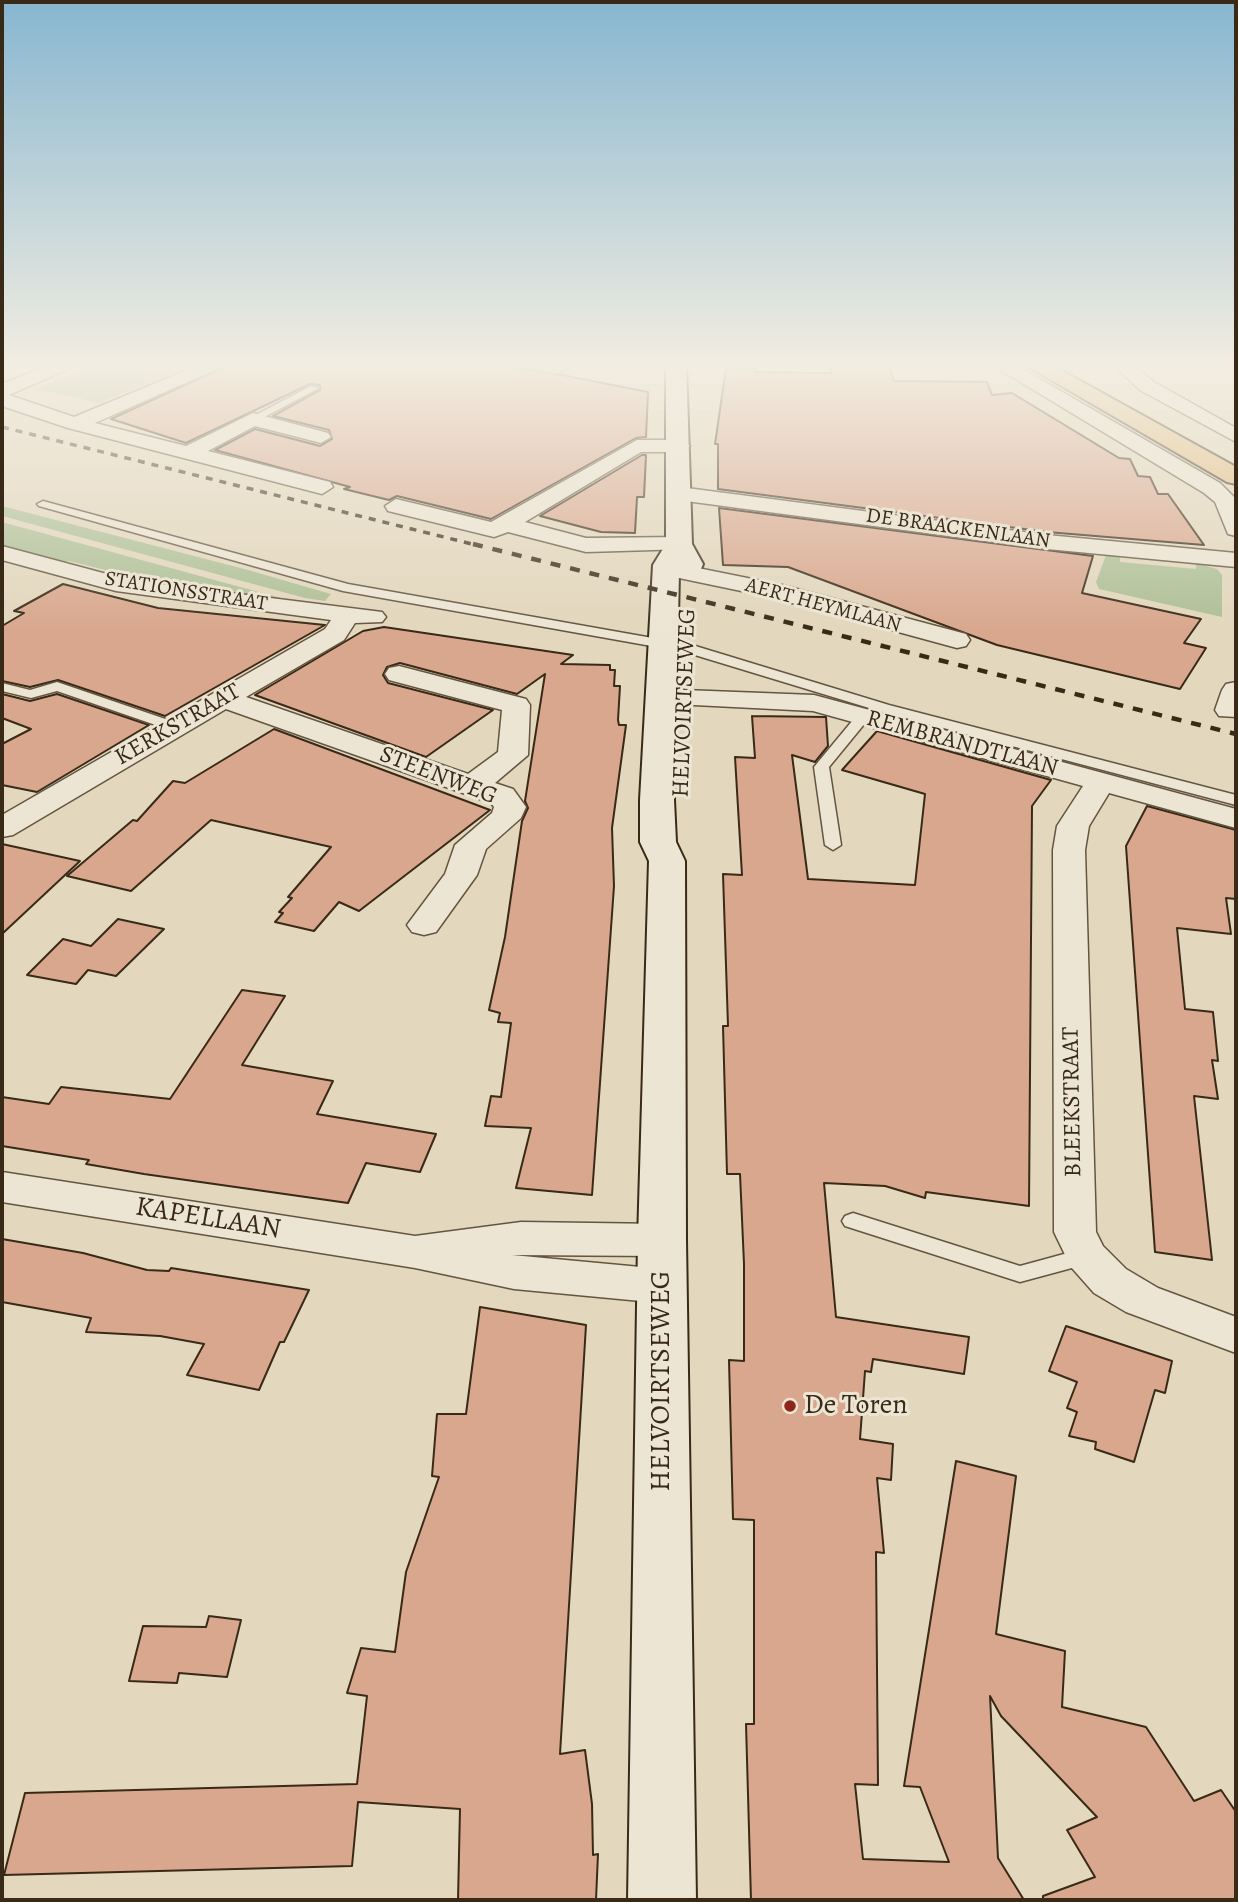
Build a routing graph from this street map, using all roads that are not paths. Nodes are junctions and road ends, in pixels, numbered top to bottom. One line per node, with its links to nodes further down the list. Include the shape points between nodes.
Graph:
1 (179, 452): 7 (street)
2 (191, 452): 7 (street)
3 (627, 452): 13 (street)
4 (669, 452): 10 (main road, HELVOIRTSEWEG)
5 (1150, 452): 14 (street, via 1225,499)
6 (1191, 452): 8 (highway)
7 (187, 454): 9 (street)
8 (1236, 477)
9 (323, 488)
10 (679, 494): 16 (main road, HELVOIRTSEWEG); 17 (street, DE BRAACKENLAAN, via 1047,542)
11 (43, 504): 20 (lane, via 347,589)
12 (397, 506): 13 (street, via 494,530)
13 (505, 524): 16 (street, AERT HEYMLAAN, via 586,545)
14 (1236, 529)
15 (2, 553): 18 (street, STATIONSSTRAAT, via 167,593)
16 (683, 559): 19 (street, AERT HEYMLAAN, via 773,590); 20 (main road, HELVOIRTSEWEG)
17 (1236, 560)
18 (360, 616): 24 (street, KERKSTRAAT)
19 (957, 640)
20 (676, 646): 23 (main road, HELVOIRTSEWEG); 29 (lane, via 884,708); 33 (main road, HELVOIRTSEWEG, via 660,678 658,842)
21 (399, 674): 28 (street, via 516,705 513,755)
22 (2, 687): 26 (lane, via 32,694 57,686)
23 (684, 698): 25 (street, REMBRANDTLAAN, via 814,703); 33 (main road, HELVOIRTSEWEG, via 679,842)
24 (224, 699): 26 (street, KERKSTRAAT); 28 (street, STEENWEG)
25 (863, 718): 27 (street, REMBRANDTLAAN); 32 (lane, via 821,766)
26 (175, 727): 31 (street, KERKSTRAAT)
27 (1101, 781): 30 (street, REMBRANDTLAAN); 37 (street, BLEEKSTRAAT, via 1073,826 1069,850 1075,1232)
28 (473, 785): 34 (street, STEENWEG, via 497,793 510,807 505,818 471,845 461,875)
29 (1236, 800)
30 (1236, 820)
31 (4, 825)
32 (833, 845)
33 (667, 861): 38 (main road, HELVOIRTSEWEG)
34 (424, 925)
35 (2, 1187): 38 (street, KAPELLAAN, via 415,1252 514,1272)
36 (853, 1221): 37 (lane, via 1020,1275)
37 (1086, 1256): 39 (street, BLEEKSTRAAT, via 1110,1281 1142,1300)
38 (662, 1263): 40 (main road, HELVOIRTSEWEG)
39 (1236, 1335)
40 (662, 1900)

